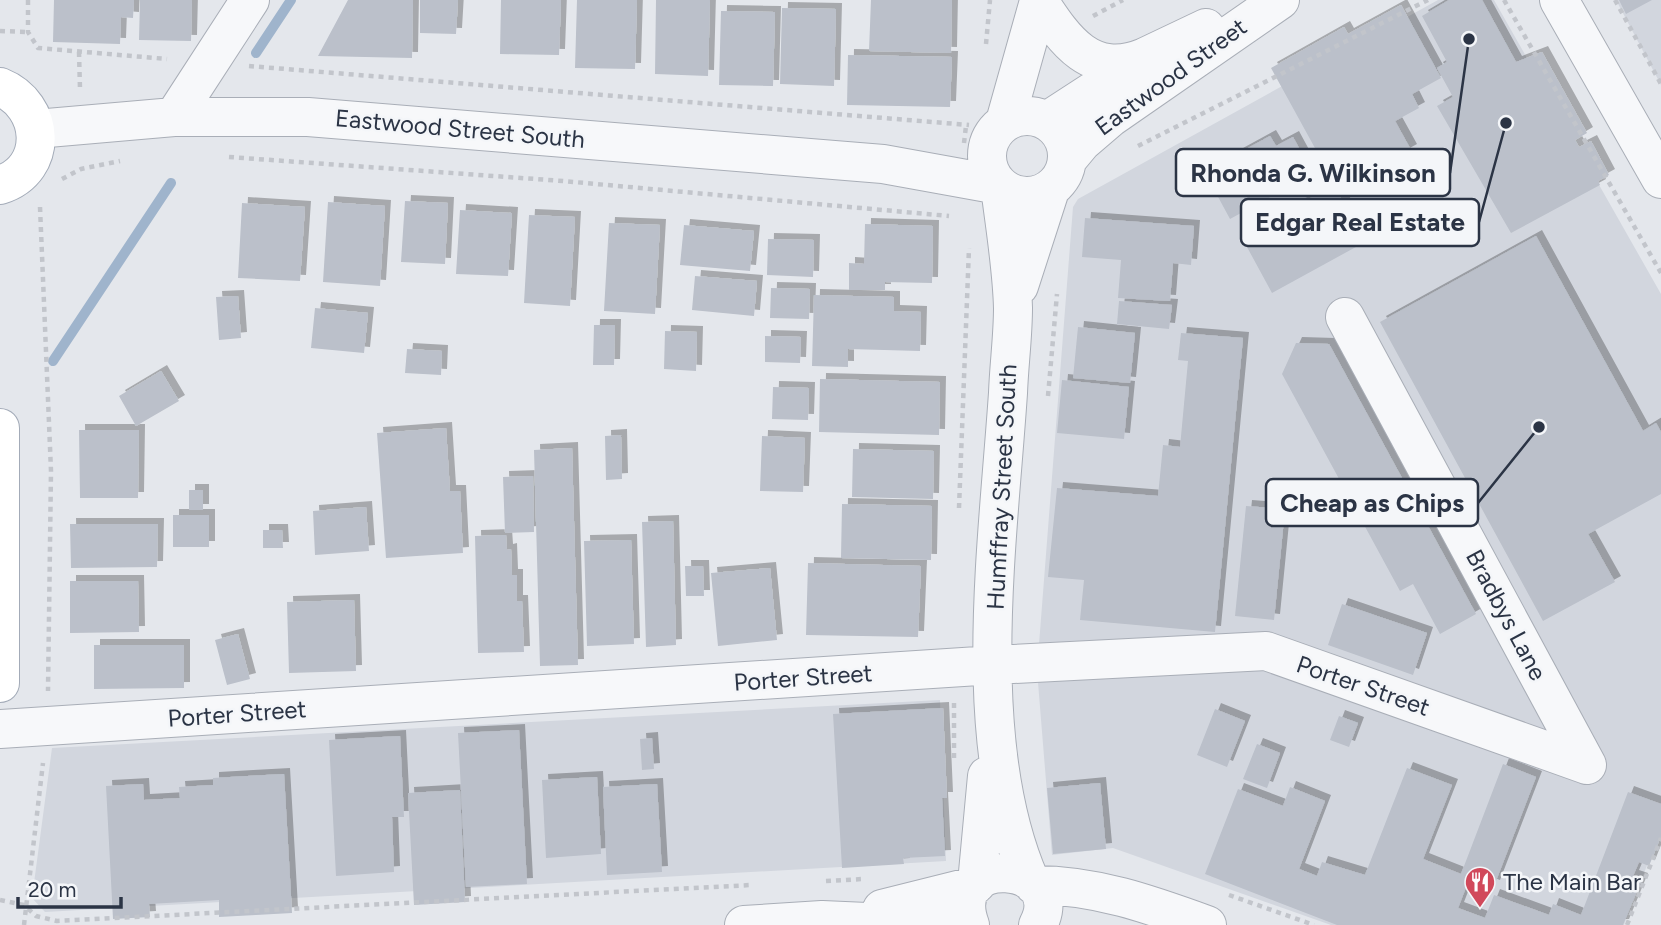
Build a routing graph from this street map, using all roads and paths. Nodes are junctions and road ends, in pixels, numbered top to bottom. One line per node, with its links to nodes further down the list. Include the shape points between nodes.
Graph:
1 (28, 0): 13 (path)
2 (250, 0): 15 (street)
3 (1123, 0): 11 (path)
4 (1269, 0): 14 (street, Eastwood Street)
5 (1280, 0): 26 (street, Eastwood Street, via 1110,118 1082,142)
6 (1428, 0): 22 (path)
7 (1504, 0): 34 (path)
8 (1559, 0): 27 (street)
9 (1615, 0): 16 (path)
10 (1039, 1): 14 (street, via 1066,40 1086,56 1116,62); 19 (street, via 1038,50); 20 (street)
11 (1086, 20)
12 (0, 31): 13 (path)
13 (28, 32): 15 (path, via 38,48)
14 (1147, 57): 19 (street, Eastwood Street)
15 (208, 63): 18 (street); 20 (path)
16 (1661, 84)
17 (0, 86): 21 (main road, via 18,96)
18 (174, 117): 21 (street, Eastwood Street South); 25 (street, Eastwood Street South, via 308,117)
19 (1046, 121): 20 (street, via 1028,116); 26 (street, via 1063,136)
20 (991, 127): 25 (street, Eastwood Street South, via 947,154); 30 (street, via 987,162)
21 (36, 129): 28 (main road, via 35,150 24,169)
22 (1136, 147)
23 (218, 156): 32 (path)
24 (130, 159): 29 (path, via 81,169)
25 (884, 164): 30 (street, Eastwood Street South)
26 (1058, 175): 30 (street, via 1037,195 1021,196); 35 (street, Humffray Street South, via 1034,230)
27 (1661, 179)
28 (0, 185)
29 (53, 186)
30 (1000, 186): 35 (street, Humffray Street South)
31 (42, 201): 42 (path, via 51,471)
32 (959, 217)
33 (969, 240): 39 (path)
34 (1661, 273)
35 (1013, 308): 40 (street, Humffray Street South)
36 (1345, 317): 44 (street, Bradbys Lane)
37 (0, 428): 38 (main road)
38 (1, 500): 41 (main road)
39 (959, 515)
40 (994, 665): 42 (street, Porter Street); 44 (street, Porter Street, via 1266,652); 49 (street, Humffray Street South); 52 (street, Humffray Street South, via 1002,786 1013,839)
41 (0, 683)
42 (47, 727): 43 (street, Porter Street); 51 (path)
43 (0, 729)
44 (1587, 765)
45 (1661, 838): 59 (path)
46 (874, 878): 47 (path)
47 (819, 881)
48 (763, 884): 51 (path, via 57,921 44,920)
49 (975, 885): 52 (street, via 986,876 1009,871); 53 (street, via 913,903); 57 (street, Humffray Street South, via 966,911)
50 (0, 900): 51 (path)
51 (24, 905): 54 (path)
52 (1036, 907): 58 (street, via 1072,886 1116,894)
53 (822, 920): 55 (street); 56 (street)
54 (24, 925)
55 (744, 925)
56 (934, 925)
57 (970, 925)
58 (1207, 925)
59 (1627, 925)

